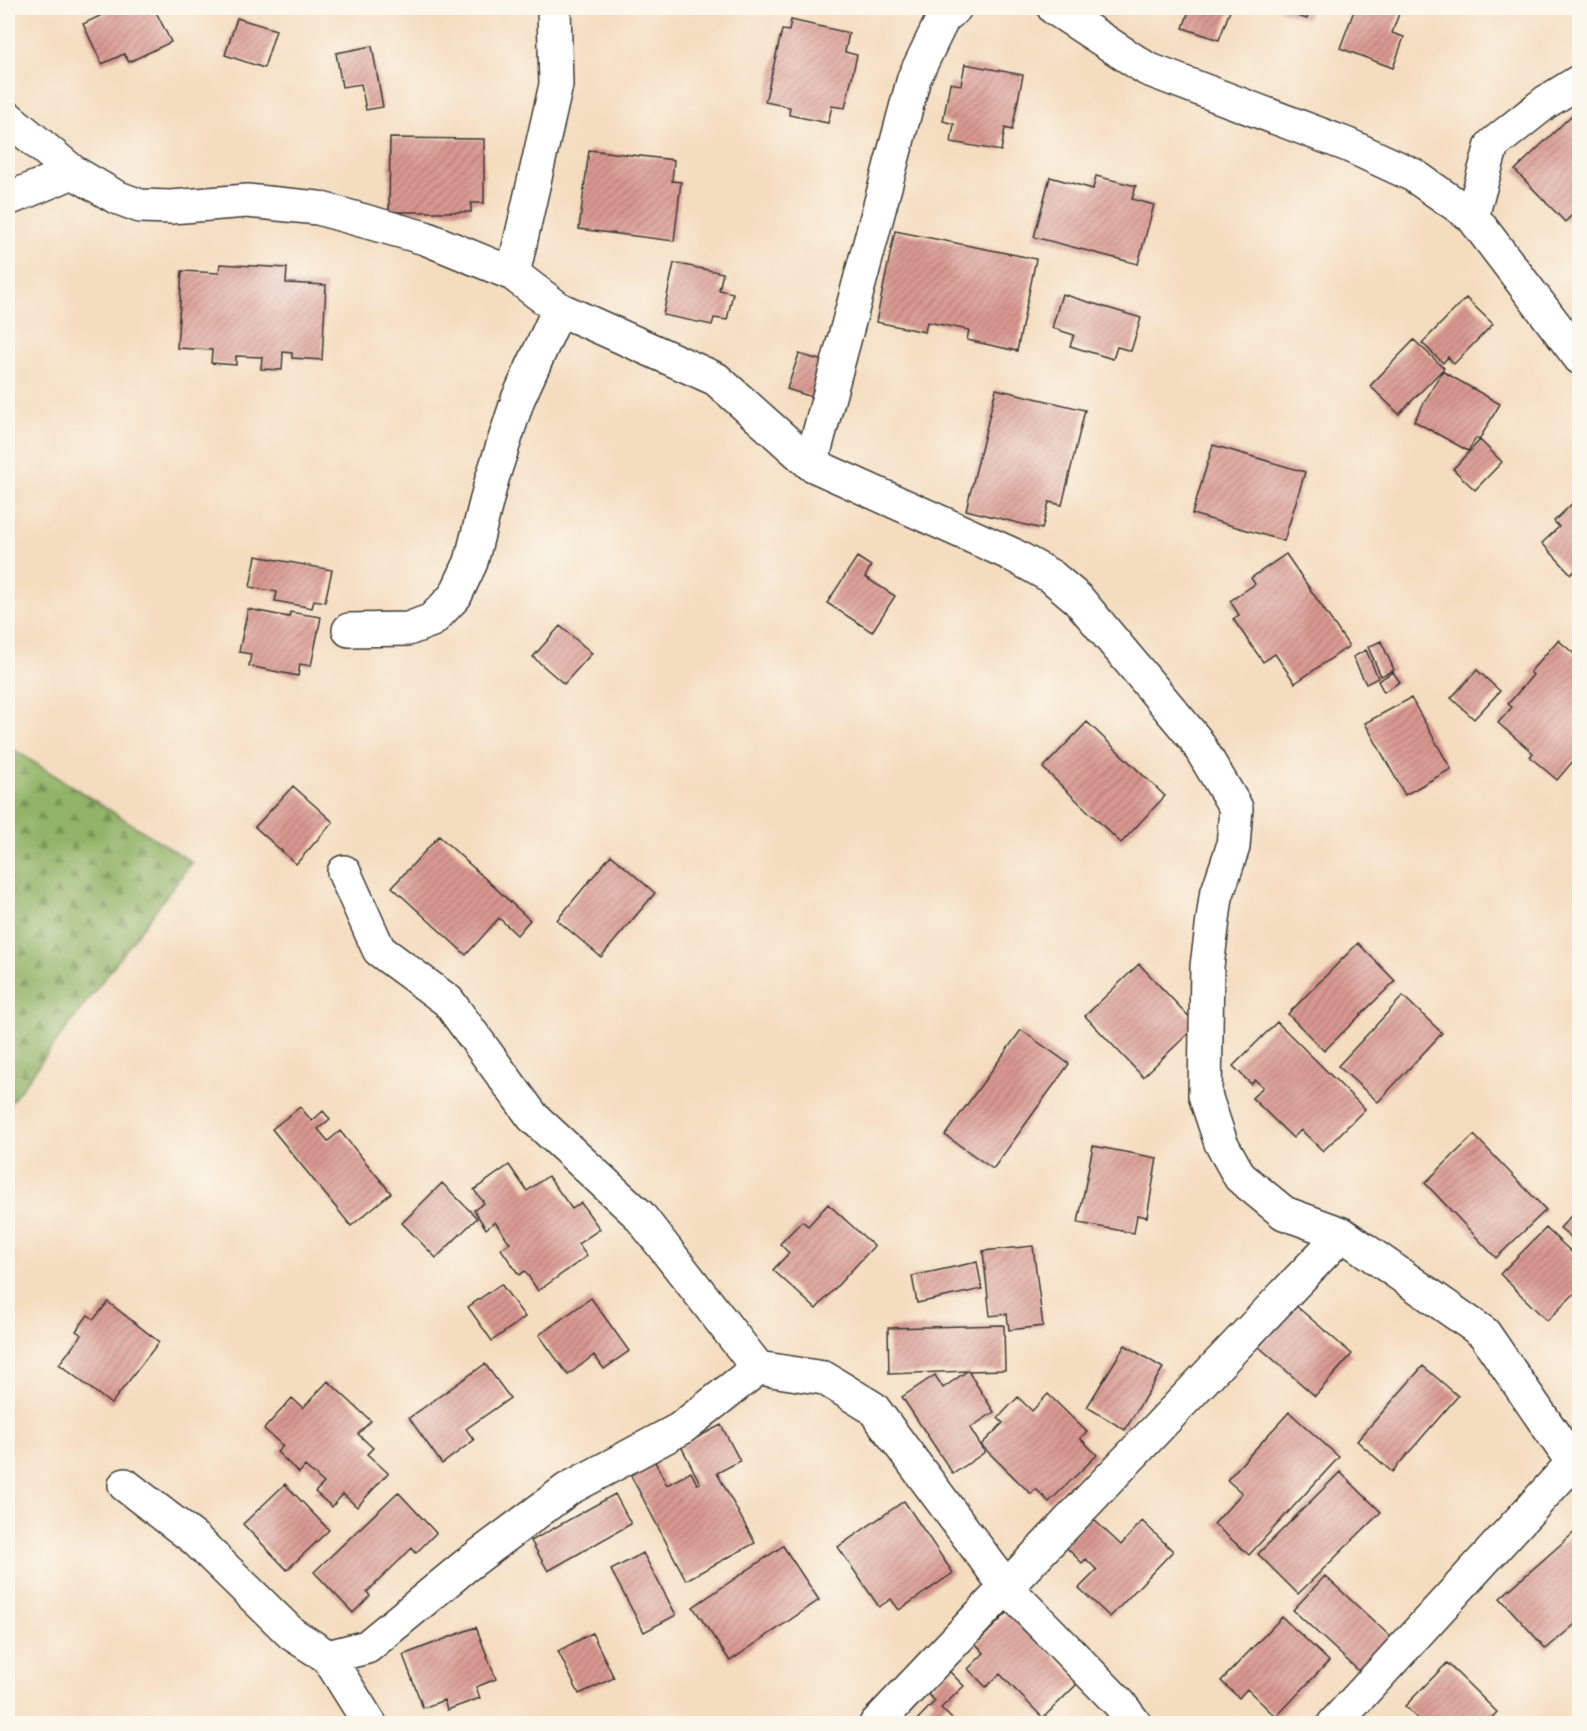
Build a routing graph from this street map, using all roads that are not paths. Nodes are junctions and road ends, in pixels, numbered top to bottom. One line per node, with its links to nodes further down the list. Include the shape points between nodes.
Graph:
1 (554, 8): 9 (street, via 556,85)
2 (955, 8): 12 (street, via 943,18 914,78)
3 (1054, 8): 8 (street, via 1147,69 1348,145 1413,175)
4 (1580, 81): 8 (street, via 1546,102 1492,145)
5 (8, 118): 6 (street)
6 (73, 172): 7 (street); 9 (street, via 140,206 247,201 318,208 425,238)
7 (8, 199)
8 (1472, 216): 11 (street)
9 (513, 274): 10 (street)
10 (559, 309): 12 (street, via 716,379); 13 (street, via 518,399 471,562 455,596 432,620 408,629)
11 (1580, 358)
12 (811, 464): 15 (street, via 1011,554 1052,577 1078,600 1196,739 1236,808 1233,847 1216,897 1207,966 1205,1095 1221,1143 1240,1177 1284,1213)
13 (349, 630)
14 (344, 872): 16 (street, via 379,950 448,1001 533,1117 639,1215)
15 (1342, 1234): 17 (street, via 1484,1333); 19 (street)
16 (758, 1368): 19 (street, via 824,1378 873,1408); 20 (street, via 680,1429 568,1489 367,1647)
17 (1577, 1463): 24 (street)
18 (125, 1485): 20 (street, via 195,1539 292,1634)
19 (1006, 1587): 22 (street); 23 (street)
20 (328, 1657): 21 (street)
21 (370, 1724)
22 (876, 1724)
23 (1135, 1724)
24 (1334, 1724)

